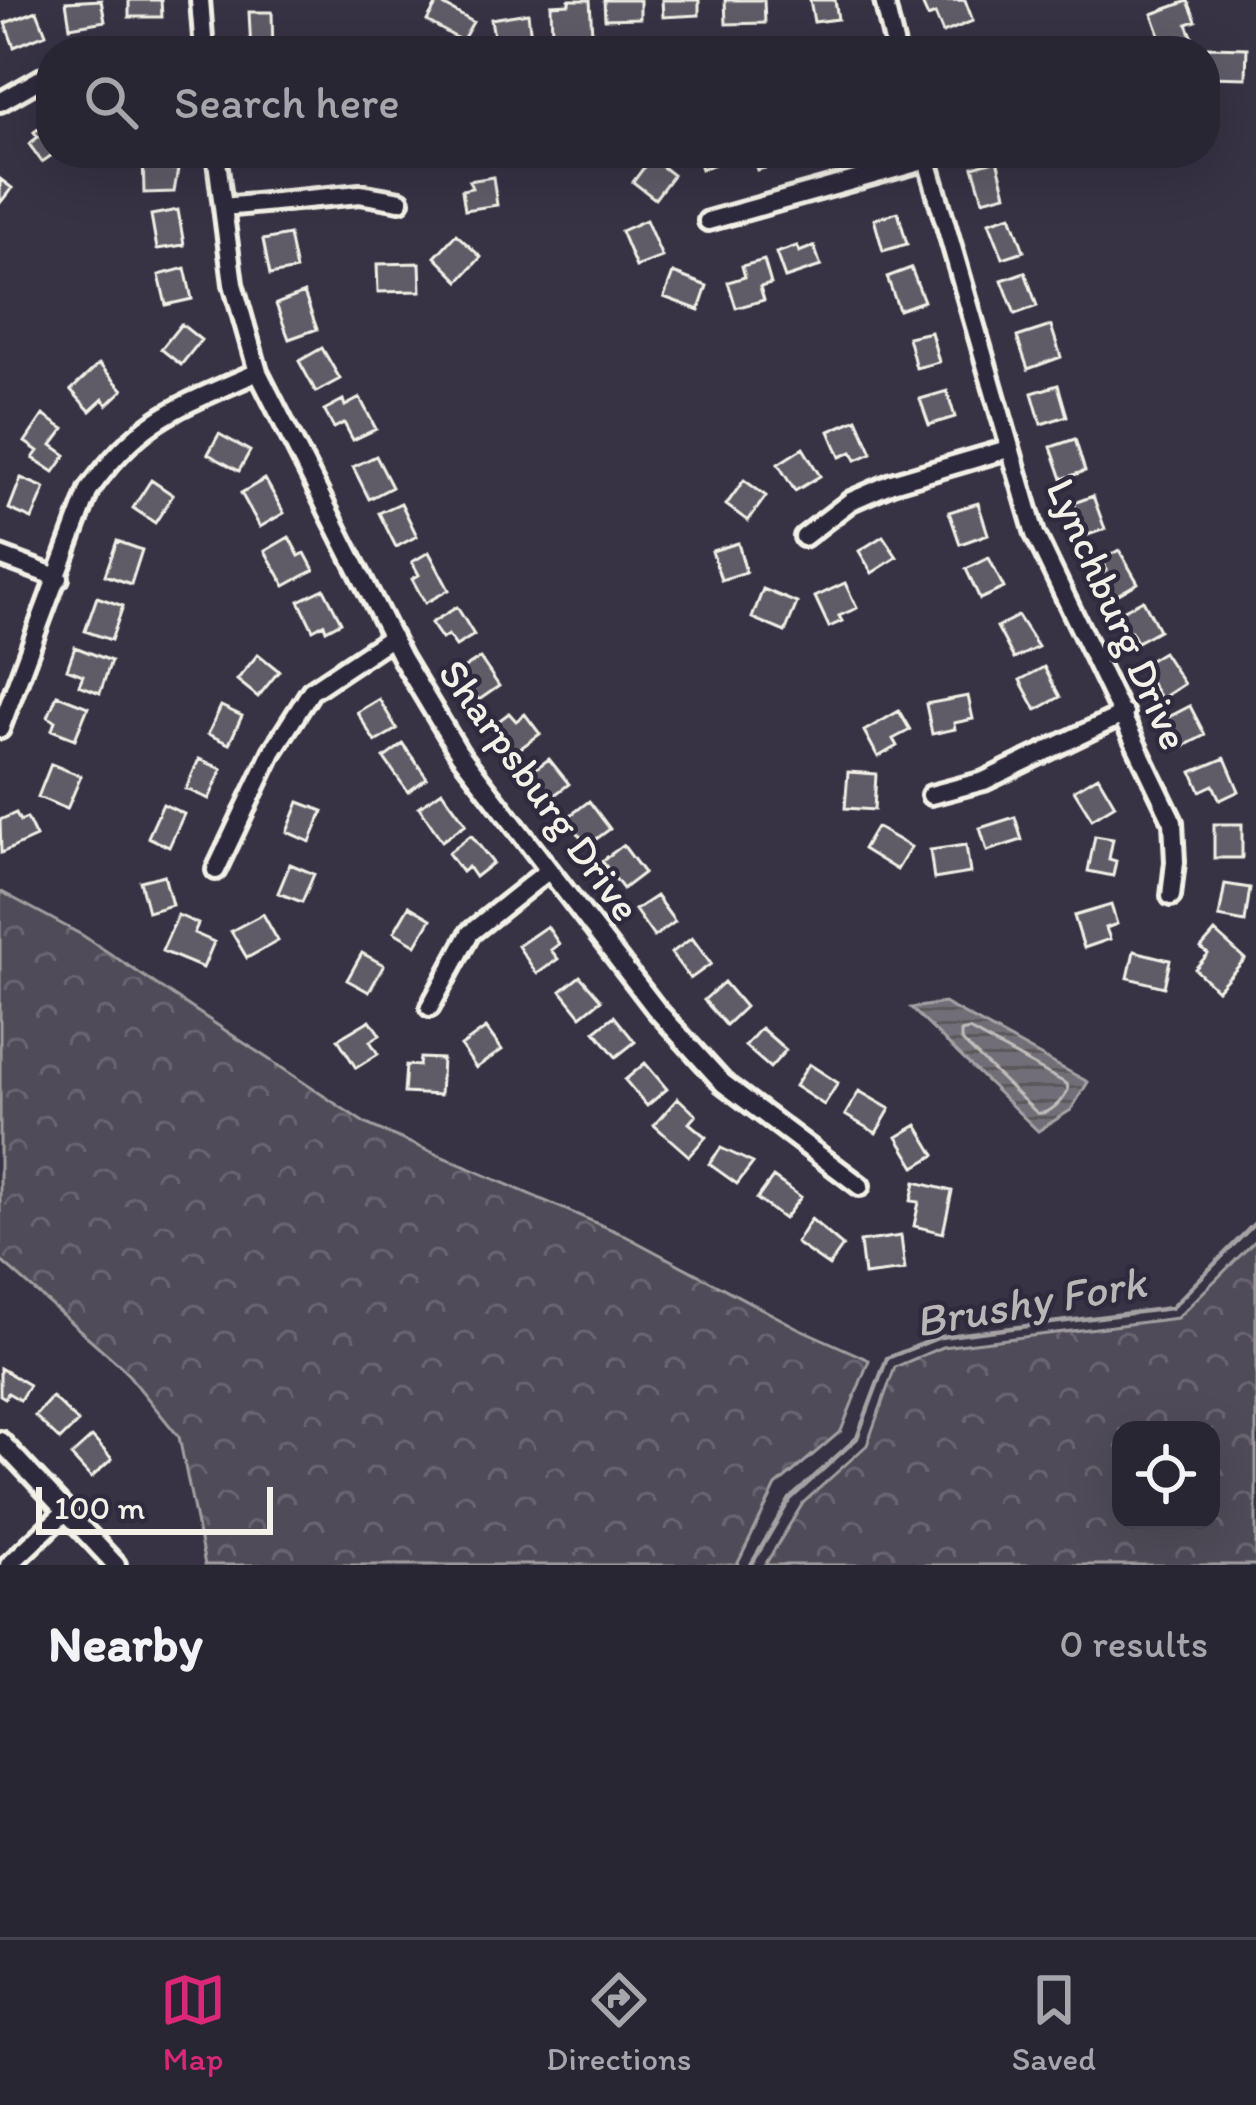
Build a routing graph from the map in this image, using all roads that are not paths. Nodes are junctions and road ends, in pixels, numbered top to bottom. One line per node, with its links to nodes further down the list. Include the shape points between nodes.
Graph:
1 (200, 0): 3 (street)
2 (884, 0): 4 (street)
3 (202, 36)
4 (892, 36)
5 (36, 82): 6 (street)
6 (0, 102)
7 (218, 168): 11 (street, Sharpsburg Drive)
8 (886, 168): 12 (street)
9 (929, 168): 14 (street, Lynchburg Drive)
10 (400, 201): 11 (street, via 360,194)
11 (223, 207): 13 (street, Sharpsburg Drive, via 233,284)
12 (708, 221)
13 (258, 372): 17 (street, via 135,434 89,490); 18 (street, Sharpsburg Drive)
14 (1008, 449): 15 (street, via 892,483 851,501); 19 (street, Lynchburg Drive, via 1034,534)
15 (804, 537)
16 (0, 556): 17 (street)
17 (59, 578): 20 (street)
18 (392, 637): 22 (street, via 310,691); 23 (street, Sharpsburg Drive, via 459,753)
19 (1124, 714): 21 (street, via 984,781); 24 (street, Lynchburg Drive, via 1173,822)
20 (0, 728)
21 (931, 795)
22 (216, 870)
23 (549, 870): 25 (street, via 470,933); 26 (street, Sharpsburg Drive, via 723,1083)
24 (1171, 896)
25 (430, 1007)
26 (860, 1186)
27 (0, 1442): 28 (street)
28 (65, 1512): 29 (street); 30 (street)
29 (9, 1565)
30 (116, 1565)

